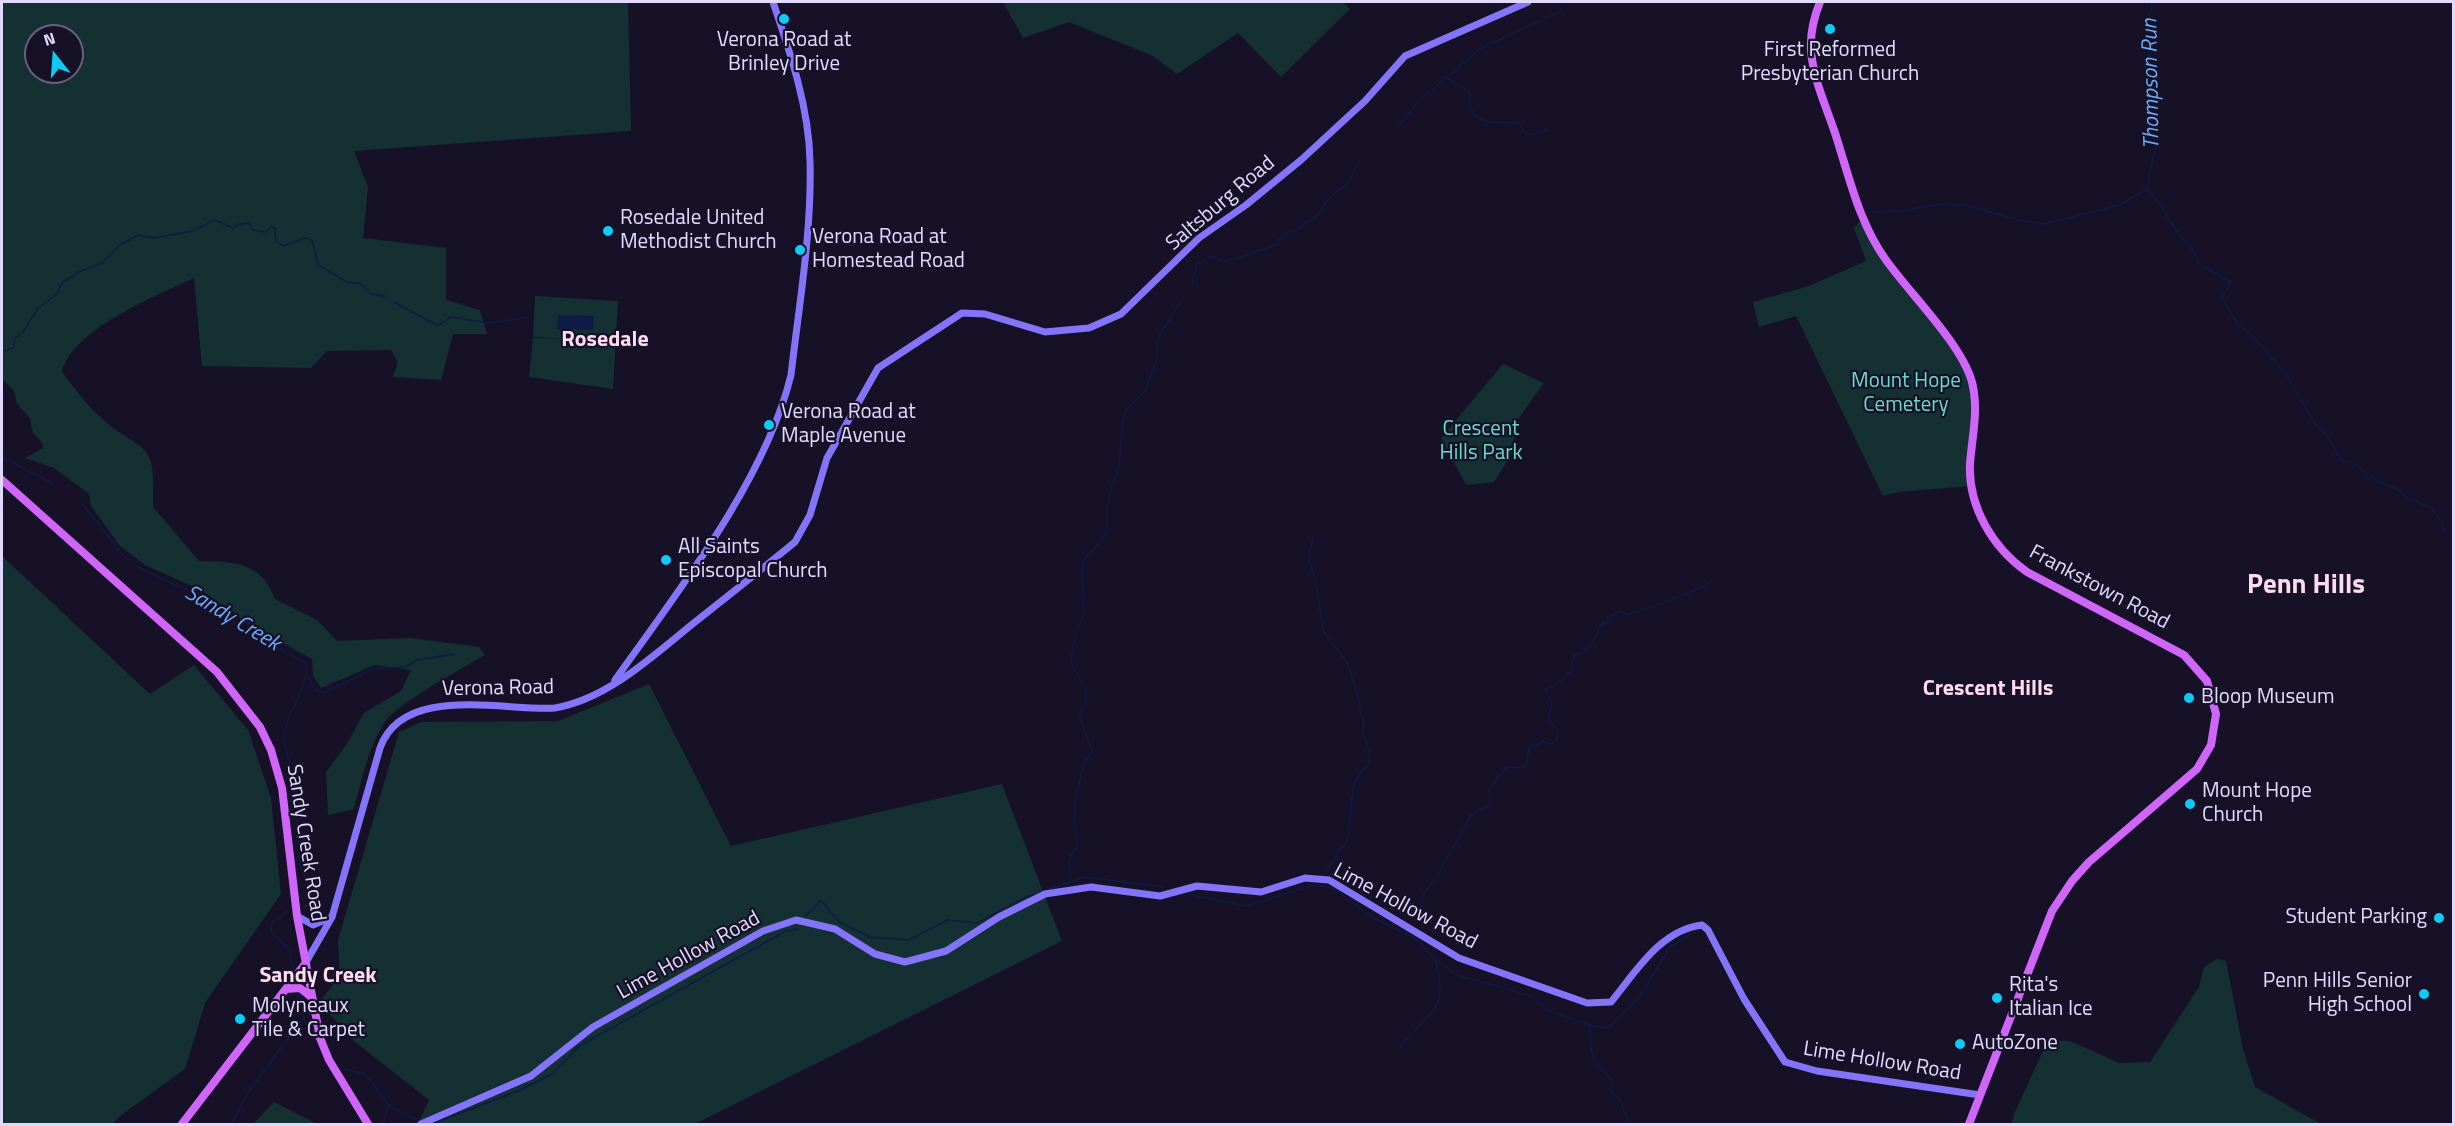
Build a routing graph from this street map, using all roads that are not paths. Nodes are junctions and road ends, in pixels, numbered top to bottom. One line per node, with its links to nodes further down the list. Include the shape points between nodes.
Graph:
1 (773, 2): 5 (street, via 792,59 810,160 810,202 786,397 740,495)
2 (1528, 2): 5 (street, Saltsburg Road, via 1405,56 1365,101 1300,160 1199,238 1121,314 1089,328 1044,332 985,314 962,314 878,368 827,458 810,515 795,542)
3 (1820, 2): 11 (main road, Frankstown Road, via 1811,33 1813,64 1861,213 1884,257 1958,354 1971,380 1976,402 1971,486 1990,534 2004,554 2027,572 2184,655 2206,681 2215,706 2211,745 2197,769 2090,862 2052,910)
4 (2, 480): 6 (main road, Sandy Creek Road, via 217,672 251,713 271,750 280,781)
5 (612, 685): 7 (street, Verona Road, via 555,708 446,707 411,713 396,722 380,748)
6 (297, 916): 7 (street, via 312,925); 8 (main road, Sandy Creek Road)
7 (332, 917): 8 (street, Verona Road)
8 (305, 964): 9 (main road, Verona Road); 10 (main road, Sandy Creek Road)
9 (298, 983): 10 (main road); 12 (main road, Verona Road, via 286,989)
10 (312, 998): 13 (main road, Sandy Creek Road, via 324,1049)
11 (1980, 1095): 14 (street, Lime Hollow Road, via 1817,1071 1785,1062 1702,925 1672,935 1611,1002 1587,1003 1459,958 1329,880 1305,878 1261,892 1197,886 1160,897 1091,886 1045,894 999,916 946,951 905,962 875,954 835,929 796,920 762,931 593,1027 531,1076); 15 (main road, Frankstown Road)
12 (182, 1125)
13 (368, 1125)
14 (421, 1125)
15 (1969, 1125)

